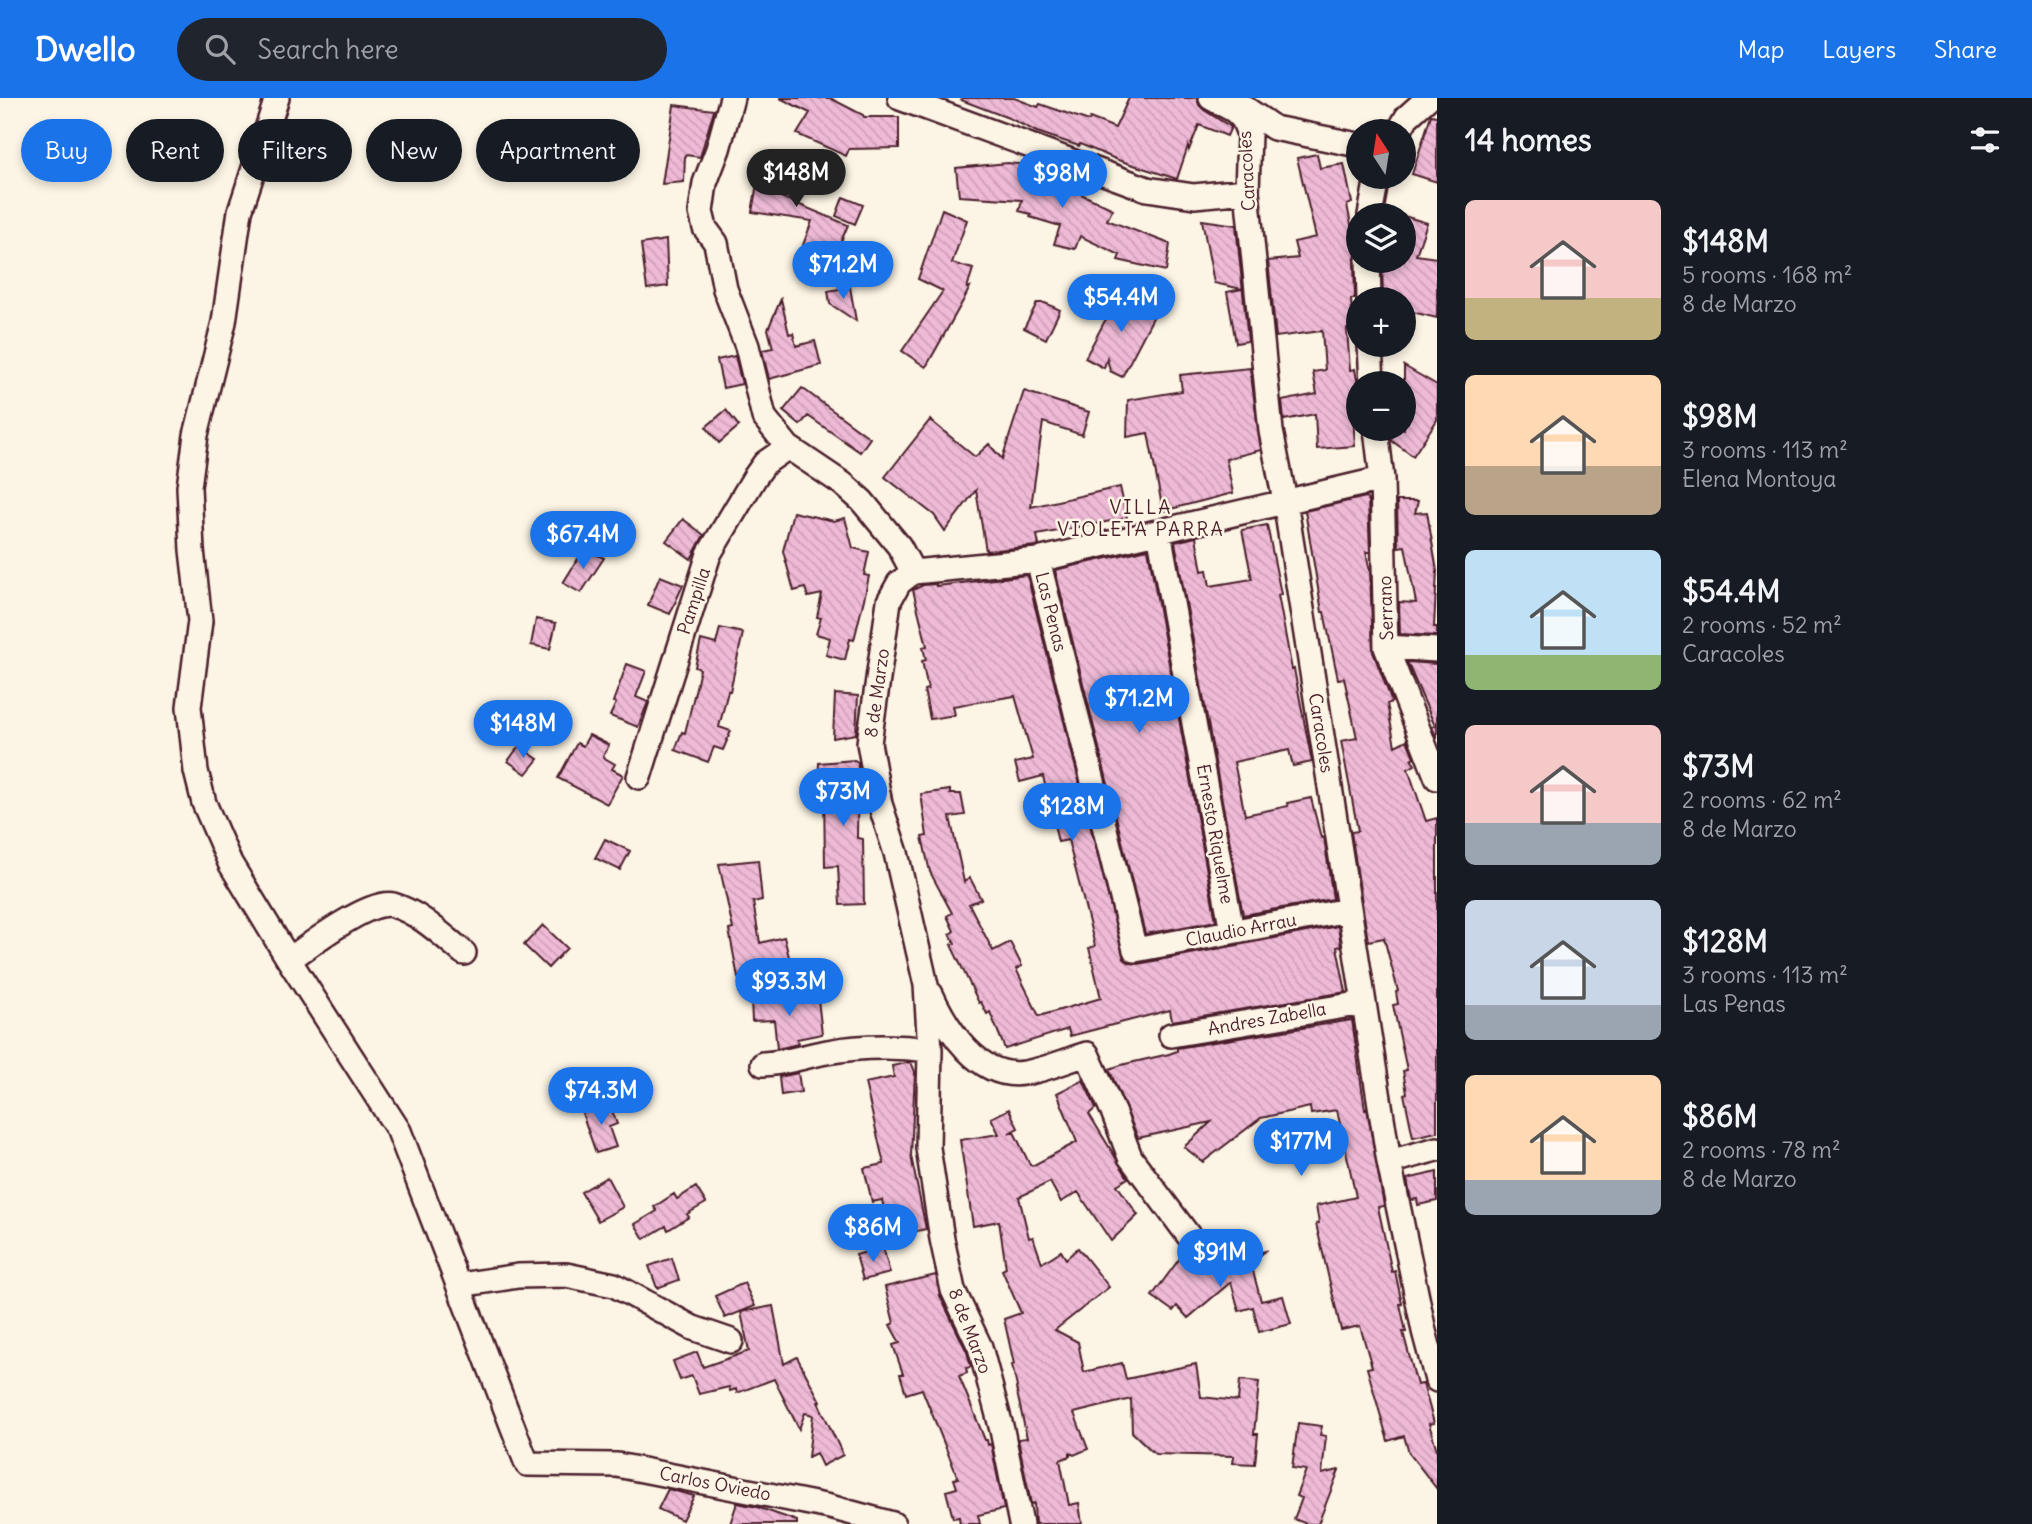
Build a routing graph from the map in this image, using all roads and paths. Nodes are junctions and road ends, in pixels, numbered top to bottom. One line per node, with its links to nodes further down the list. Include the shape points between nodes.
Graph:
1 (277, 98): 25 (street, via 240,211 224,323 196,435 189,487 200,621 189,707 204,803 230,863)
2 (732, 98): 11 (street, via 705,183 701,212 716,243 725,289 747,346 764,417)
3 (901, 98): 9 (street, via 1147,189 1194,196)
4 (1211, 98): 9 (street, Caracoles, via 1235,111 1247,127)
5 (1231, 98): 8 (street, via 1274,128)
6 (1428, 98): 7 (street)
7 (1406, 119)
8 (1346, 143)
9 (1247, 191): 13 (street, Caracoles, via 1271,431)
10 (1377, 441): 12 (street, Serrano)
11 (788, 447): 16 (street, via 862,501 899,546); 19 (street, Pampilla, via 765,463 709,554)
12 (1382, 480): 13 (street); 17 (street, Serrano)
13 (1285, 501): 14 (street); 21 (street, Caracoles)
14 (1159, 531): 15 (street); 22 (street, Ernesto Riquelme)
15 (1038, 560): 16 (street); 23 (street, Las Penas)
16 (913, 572): 26 (street, 8 de Marzo, via 899,583 889,601 869,743)
17 (1386, 647): 18 (street); 20 (street, Serrano)
18 (1437, 650)
19 (639, 777)
20 (1437, 778)
21 (1348, 910): 22 (street, Claudio Arrau); 27 (street, Caracoles)
22 (1232, 931): 23 (street, Claudio Arrau)
23 (1135, 950)
24 (464, 953): 25 (street, via 415,914 389,904 358,915)
25 (289, 960): 34 (street, via 399,1131)
26 (926, 985): 29 (street, 8 de Marzo); 33 (street, via 943,1019 988,1067 1025,1073 1087,1054 1130,1157)
27 (1363, 1003): 28 (street, Andres Zabella); 32 (street, Caracoles)
28 (1171, 1035)
29 (930, 1050): 30 (street, via 903,1047 827,1052); 38 (street, 8 de Marzo, via 928,1148 942,1239 953,1290 980,1347)
30 (763, 1064)
31 (1437, 1149): 32 (street)
32 (1389, 1162): 36 (street, Caracoles)
33 (1194, 1243)
34 (460, 1285): 35 (street, via 566,1275 614,1286 693,1328); 37 (street, Carlos Oviedo, via 527,1464 617,1465)
35 (732, 1341)
36 (1437, 1380)
37 (893, 1524)
38 (1021, 1524)

